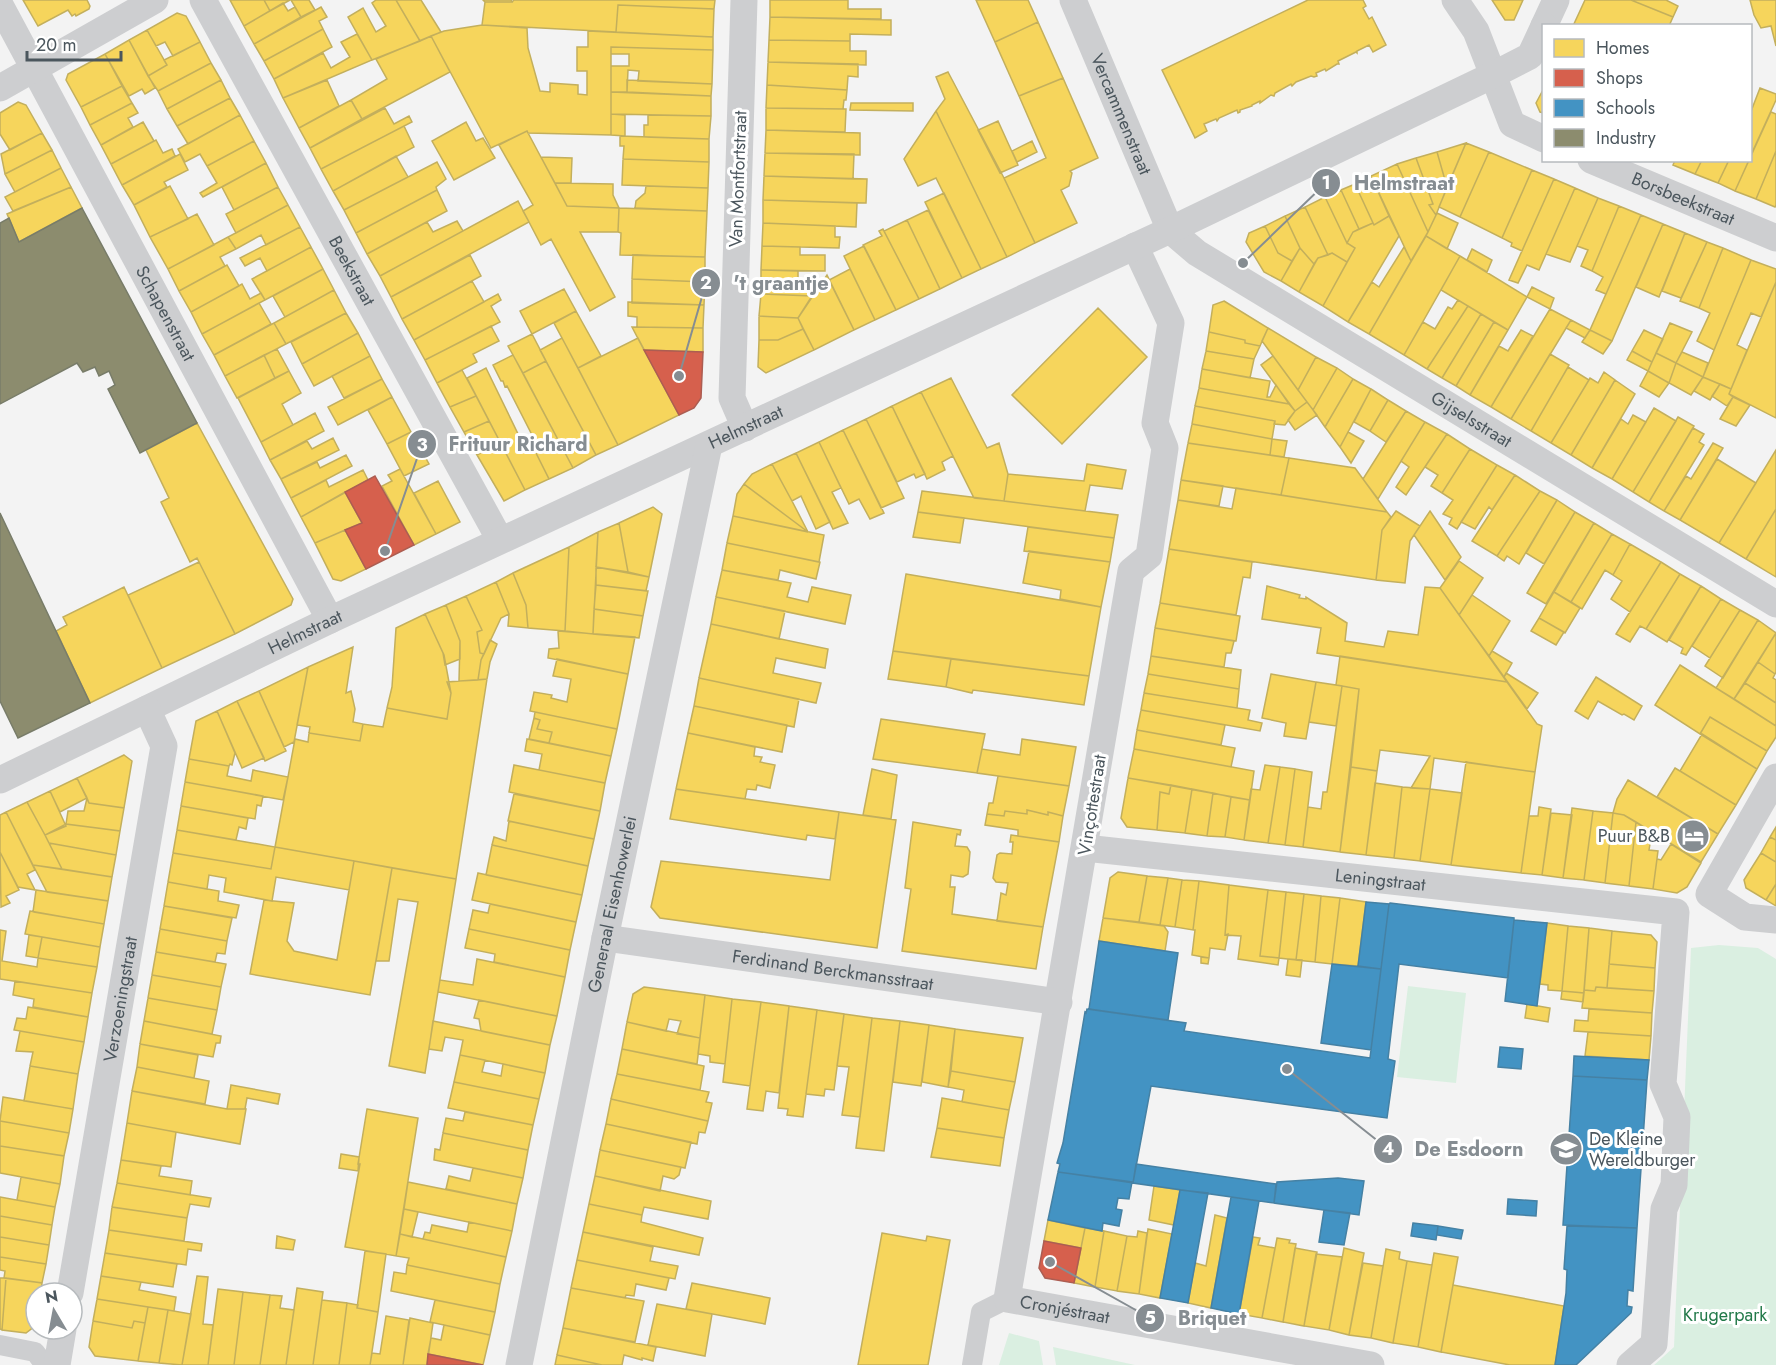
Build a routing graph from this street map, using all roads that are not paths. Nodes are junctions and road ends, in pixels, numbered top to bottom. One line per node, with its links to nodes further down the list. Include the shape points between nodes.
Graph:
1 (155, 0): 10 (street)
2 (203, 0): 20 (street, Beekstraat)
3 (744, 0): 18 (street, Van Montfortstraat, via 732,398)
4 (1073, 0): 15 (street, Vercammenstraat)
5 (1455, 0): 11 (street, via 1476,31)
6 (1556, 0): 8 (street, Helmstraat)
7 (0, 5): 10 (street, Schapenstraat)
8 (1545, 24)
9 (1542, 30): 11 (street, Helmstraat, via 1530,56)
10 (34, 67): 12 (street); 22 (street, Schapenstraat)
11 (1493, 75): 13 (street, via 1512,124); 15 (street, Helmstraat)
12 (0, 88)
13 (1542, 138)
14 (1596, 162): 16 (street, Borsbeekstraat)
15 (1170, 230): 17 (street, Helmstraat); 21 (street, Gijselsstraat, via 1197,254)
16 (1776, 238)
17 (1135, 246): 18 (street, Helmstraat); 26 (street, Vinçottestraat, via 1171,323 1155,423 1165,448 1149,556 1131,571)
18 (745, 428): 19 (street, Helmstraat)
19 (709, 445): 20 (street, Helmstraat); 28 (street, Generaal Eisenhowerlei)
20 (500, 540): 22 (street, Helmstraat)
21 (1776, 604)
22 (330, 620): 23 (street, Helmstraat)
23 (147, 709): 25 (street, Helmstraat); 30 (street, Verzoeningstraat, via 164,746)
24 (1776, 777): 27 (street, via 1708,894 1745,917)
25 (0, 780)
26 (1085, 848): 29 (street, Vinçottestraat); 39 (street, Leningstraat, via 1676,912 1663,1084 1677,1117 1674,1185 1664,1209 1654,1344)
27 (1776, 920)
28 (605, 938): 29 (street, Ferdinand Berckmansstraat); 36 (street, Generaal Eisenhowerlei)
29 (1059, 1002): 31 (street, Vinçottestraat)
30 (72, 1281)
31 (1007, 1299): 37 (street, via 981,1312); 38 (street, Cronjéstraat)
32 (61, 1341): 35 (street)
33 (0, 1345): 34 (street, via 35,1352)
34 (45, 1365)
35 (57, 1365)
36 (519, 1365)
37 (972, 1365)
38 (1371, 1365)
39 (1630, 1365)

